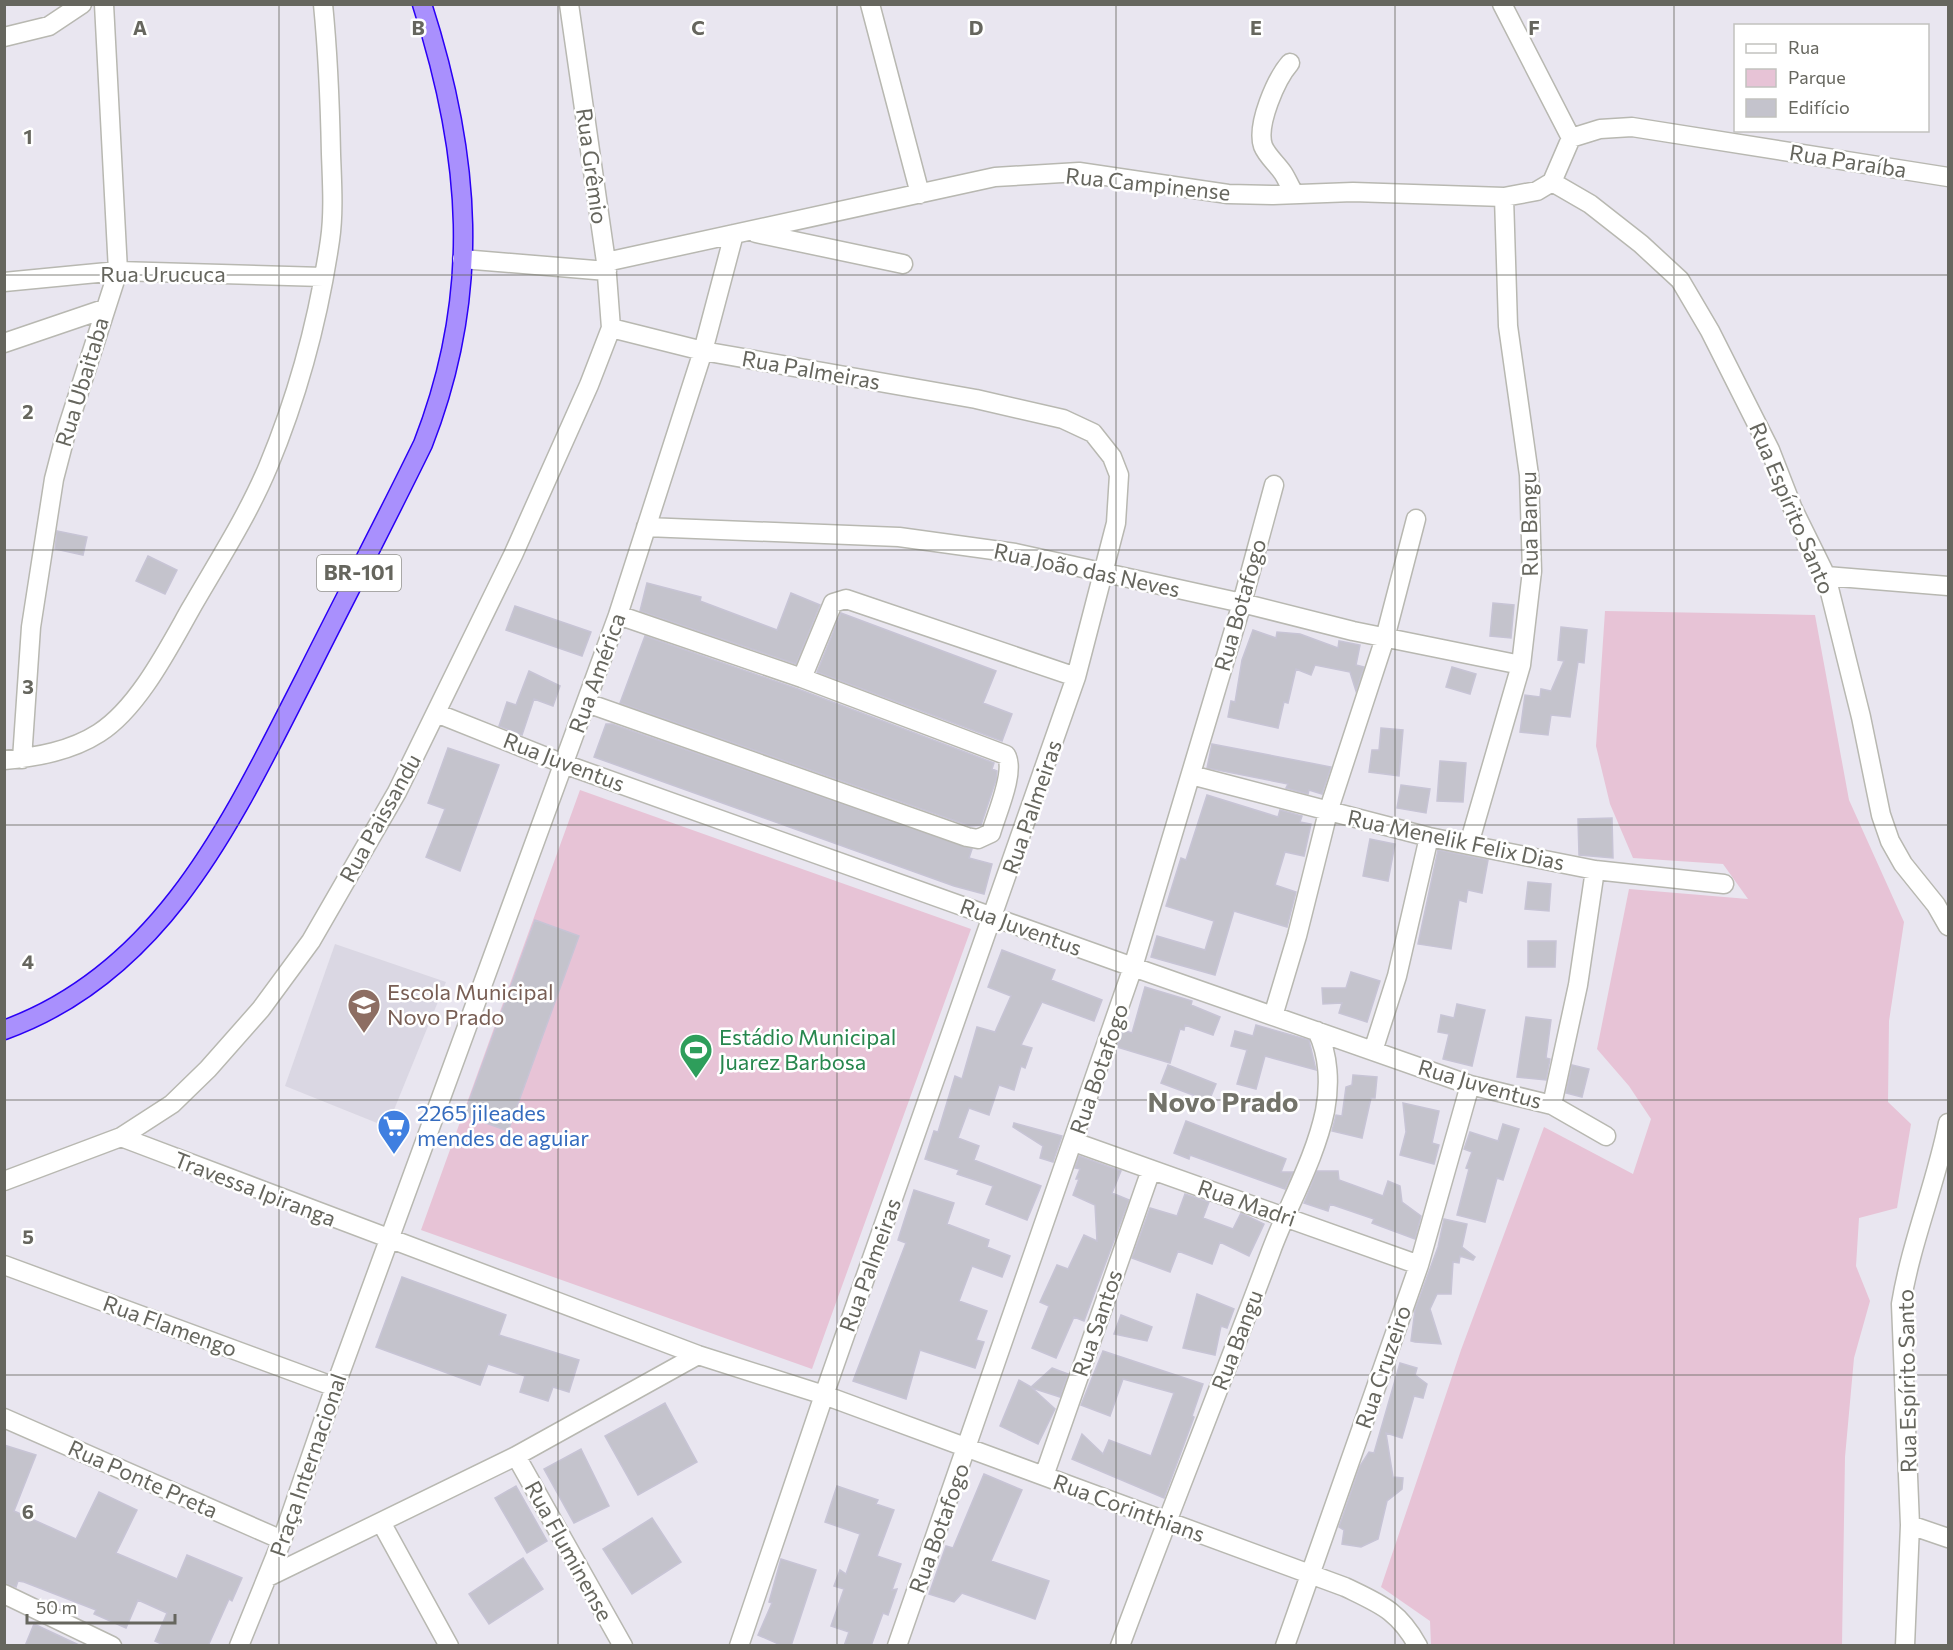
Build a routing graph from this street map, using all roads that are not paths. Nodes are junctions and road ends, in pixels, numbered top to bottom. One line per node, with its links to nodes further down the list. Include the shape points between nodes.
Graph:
1 (82, 4): 8 (street, via 49,26)
2 (104, 4): 20 (street, Rua Ubaitaba)
3 (323, 4): 21 (street, via 332,194 330,239)
4 (422, 4): 17 (highway, BR-101, via 455,127 461,174)
5 (569, 4): 19 (street, Rua Grêmio)
6 (870, 4): 13 (street)
7 (1502, 4): 10 (street)
8 (4, 37)
9 (1290, 63): 14 (street, via 1268,108 1262,141)
10 (1571, 138): 11 (street, Rua Paraíba, via 1600,129 1632,127); 12 (street)
11 (1948, 177)
12 (1552, 182): 15 (street, Rua Campinense, via 1537,191); 31 (street, Rua Espírito Santo, via 1610,219 1680,280 1760,430)
13 (920, 194): 14 (street, Rua Campinense, via 995,177 1079,172 1228,194); 16 (street, Rua Campinense)
14 (1294, 194): 15 (street, Rua Campinense)
15 (1504, 197): 36 (street, Rua Bangu, via 1508,326 1529,475 1532,571)
16 (742, 233): 18 (street); 19 (street, Rua Campinense); 26 (street, Rua América)
17 (462, 259): 19 (street, Rua Campinense); 53 (highway, BR-101, via 452,353 423,444 231,819 173,907 137,945 79,993)
18 (903, 264)
19 (607, 267): 24 (street, Rua Grêmio)
20 (118, 272): 21 (street, Rua Urucuca); 22 (street, Rua Urucuca); 23 (street, Rua Ubaitaba)
21 (322, 277): 41 (street, via 316,317 293,398 268,467 242,521 165,655 131,702 101,732 72,747)
22 (4, 282)
23 (104, 309): 25 (street); 41 (street, Rua Ubaitaba, via 54,479)
24 (611, 328): 26 (street, Rua Palmeiras); 40 (street, Rua Paissandu, via 513,555)
25 (4, 343)
26 (703, 351): 29 (street, Rua América); 30 (street, Rua Palmeiras, via 976,399 1063,419 1093,433 1112,457 1119,476 1116,523)
27 (1274, 485): 33 (street, Rua Botafogo)
28 (1416, 519): 35 (street)
29 (646, 527): 30 (street, Rua João das Neves, via 899,537 1014,553); 34 (street, Rua América)
30 (1104, 572): 33 (street, Rua João das Neves); 37 (street, Rua Palmeiras)
31 (1826, 576): 32 (street); 50 (street, Rua Espírito Santo, via 1887,832 1903,864)
32 (1948, 586)
33 (1242, 603): 35 (street, Rua João das Neves); 43 (street, Rua Botafogo)
34 (618, 615): 38 (street); 39 (street, Rua América)
35 (1385, 638): 36 (street, Rua João das Neves); 44 (street)
36 (1521, 665): 46 (street, Rua Bangu)
37 (1076, 677): 38 (street, via 846,599 833,603); 49 (street, Rua Palmeiras)
38 (801, 678): 39 (street, via 1006,755 1010,772 990,833 978,839 968,837)
39 (587, 704): 42 (street, Rua América)
40 (436, 713): 42 (street, Rua Juventus); 60 (street, Rua Paissandu, via 397,792 311,941 261,1010 172,1104)
41 (14, 759)
42 (564, 764): 49 (street, Rua Juventus); 65 (street, Rua América)
43 (1191, 775): 44 (street, Rua Menelik Felix Dias); 51 (street, Rua Botafogo)
44 (1328, 812): 45 (street, Rua Menelik Felix Dias); 52 (street)
45 (1429, 837): 46 (street, Rua Menelik Felix Dias); 55 (street, via 1397,976)
46 (1469, 844): 47 (street, Rua Menelik Felix Dias)
47 (1595, 870): 48 (street, Rua Menelik Felix Dias); 57 (street, via 1578,985)
48 (1724, 884)
49 (994, 917): 51 (street, Rua Juventus); 70 (street, Rua Palmeiras)
50 (1948, 926)
51 (1133, 967): 52 (street, Rua Juventus); 61 (street, Rua Botafogo)
52 (1273, 1016): 54 (street, Rua Juventus)
53 (4, 1030)
54 (1317, 1031): 55 (street, Rua Juventus); 64 (street, Rua Bangu, via 1328,1062 1326,1109)
55 (1373, 1051): 56 (street, Rua Juventus)
56 (1470, 1085): 57 (street, Rua Juventus); 67 (street, Rua Cruzeiro)
57 (1552, 1105): 59 (street, Rua Juventus)
58 (1948, 1123): 77 (street, Rua Espírito Santo, via 1940,1168 1906,1272 1901,1304)
59 (1606, 1136)
60 (121, 1137): 63 (street, Rua Paissandu); 65 (street, Travessa Ipiranga)
61 (1074, 1142): 62 (street, Rua Madri); 72 (street, Rua Botafogo)
62 (1151, 1170): 64 (street, Rua Madri); 74 (street, Rua Santos)
63 (4, 1181)
64 (1284, 1215): 67 (street, Rua Madri); 75 (street, Rua Bangu)
65 (389, 1240): 68 (street); 69 (street, Praça Internacional)
66 (4, 1265): 69 (street, Rua Flamengo)
67 (1419, 1265): 80 (street, Rua Cruzeiro)
68 (698, 1354): 70 (street); 73 (street, Praça Internacional)
69 (336, 1387): 79 (street, Praça Internacional)
70 (824, 1395): 72 (street, Rua Corinthians); 87 (street, Rua Palmeiras)
71 (4, 1418): 79 (street, Rua Ponte Preta)
72 (968, 1447): 74 (street, Rua Corinthians); 88 (street, Rua Botafogo)
73 (516, 1456): 76 (street, Praça Internacional); 86 (street, Rua Fluminense)
74 (1044, 1476): 75 (street, Rua Corinthians)
75 (1166, 1522): 80 (street, Rua Corinthians); 89 (street, Rua Bangu)
76 (382, 1524): 81 (street, Praça Internacional); 85 (street)
77 (1910, 1525): 78 (street); 92 (street, Rua Espírito Santo)
78 (1948, 1538)
79 (282, 1540): 81 (street, Praça Internacional)
80 (1310, 1574): 90 (street, Rua Cruzeiro); 91 (street, Rua Corinthians, via 1386,1607 1406,1624)
81 (268, 1577): 83 (street)
82 (4, 1594): 84 (street)
83 (246, 1641)
84 (112, 1646)
85 (449, 1646)
86 (623, 1646)
87 (739, 1646)
88 (897, 1646)
89 (1120, 1646)
90 (1285, 1646)
91 (1418, 1646)
92 (1905, 1646)

